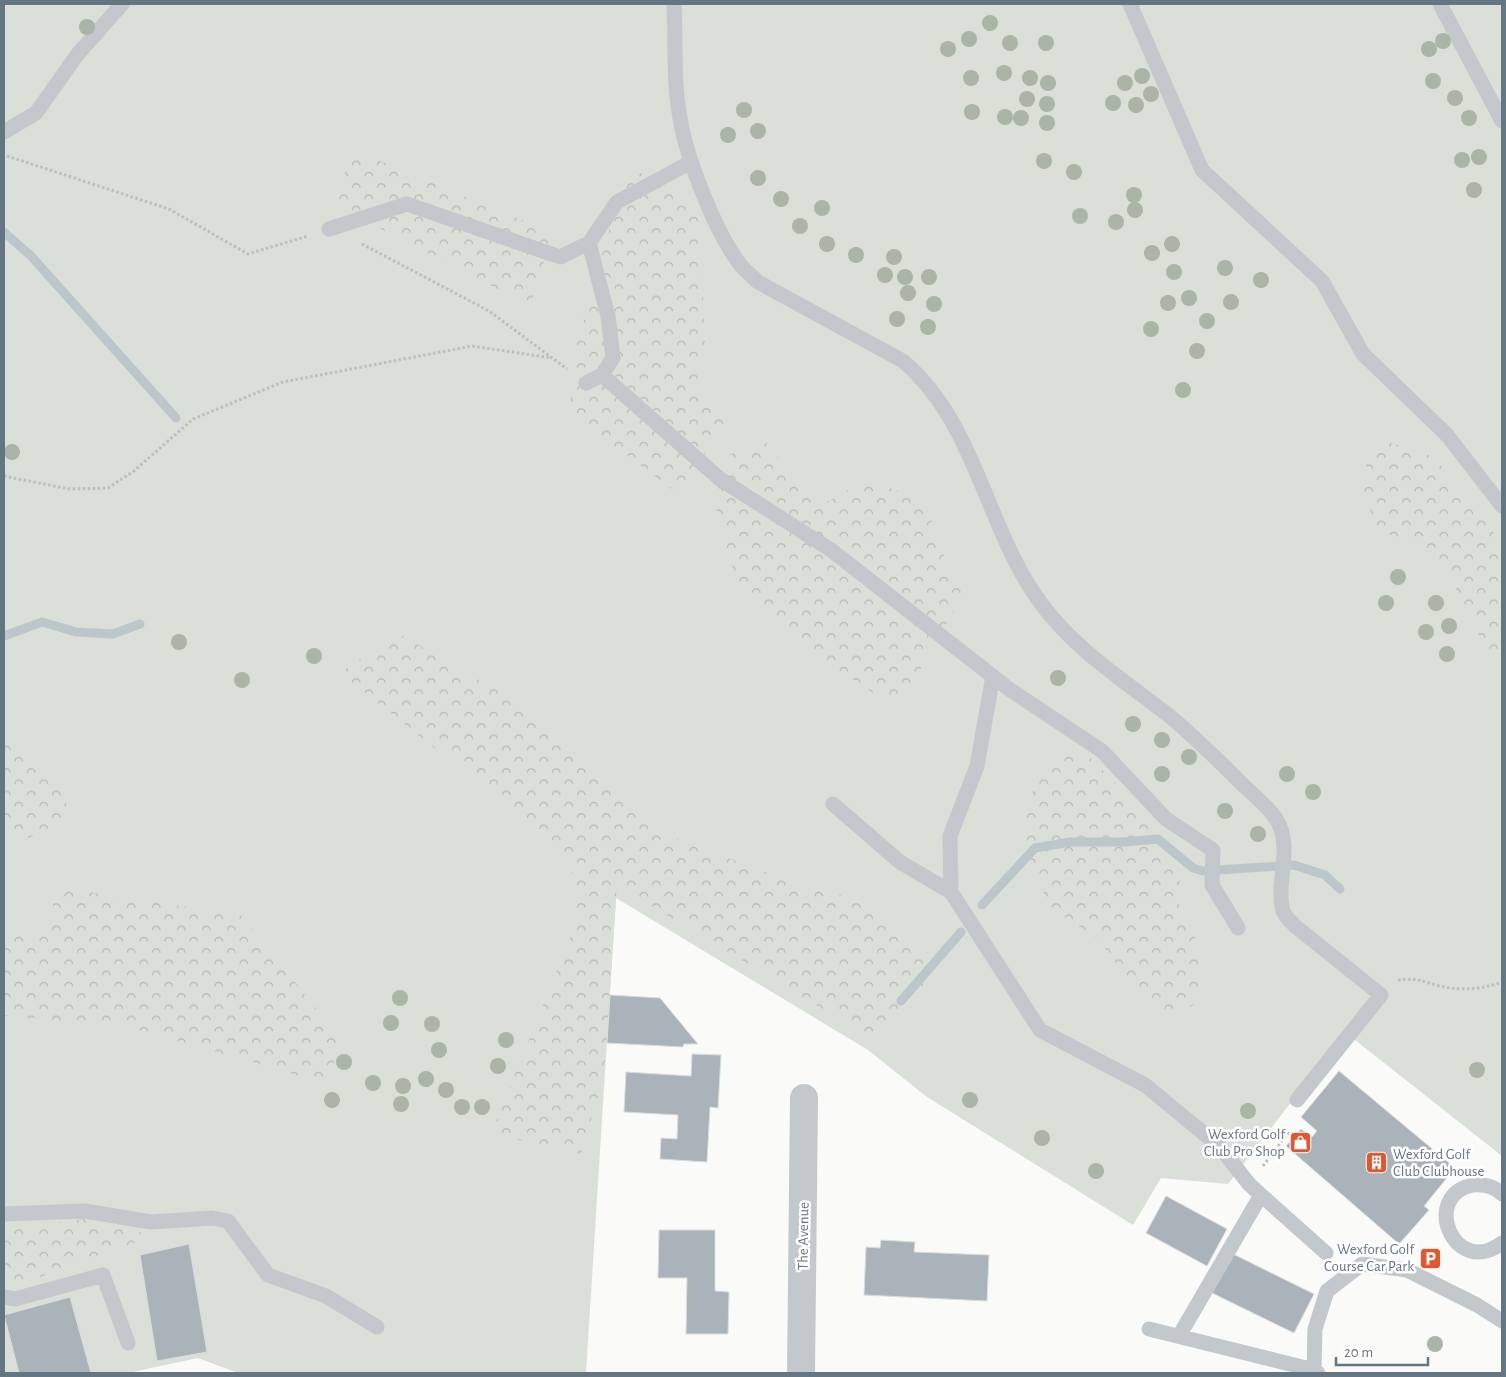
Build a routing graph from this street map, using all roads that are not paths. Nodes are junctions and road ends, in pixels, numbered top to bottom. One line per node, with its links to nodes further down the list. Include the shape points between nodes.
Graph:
1 (122, 4): 6 (lane, via 77,54 36,113)
2 (674, 4): 7 (lane, via 674,57 680,118)
3 (1130, 4): 12 (lane, via 1202,170 1322,280 1363,354 1447,435)
4 (1440, 4): 5 (lane)
5 (1502, 121)
6 (4, 132)
7 (691, 162): 9 (lane, via 617,202); 18 (lane, via 720,230 739,263 758,282 903,362 923,378 950,416 1016,563 1040,602 1084,650 1169,716 1230,771 1276,819 1283,839 1283,913 1381,996)
8 (329, 229): 9 (lane, via 407,204 560,257)
9 (589, 243): 10 (lane, via 608,316 613,358)
10 (602, 375): 11 (lane); 13 (lane, via 720,479 831,550)
11 (586, 383)
12 (1502, 506)
13 (993, 676): 15 (lane, via 977,766 950,836); 16 (lane, via 1009,690 1102,750 1166,819 1213,850 1212,885)
14 (834, 804): 15 (lane, via 900,862)
15 (952, 892): 20 (lane, via 1040,1030 1145,1085 1219,1146)
16 (1238, 928)
17 (804, 1098): 31 (street, The Avenue)
18 (1297, 1100)
19 (1502, 1194): 22 (lane, via 1490,1186 1468,1186 1450,1201 1446,1222 1449,1232 1463,1248 1484,1252)
20 (1261, 1195): 23 (lane); 28 (lane)
21 (4, 1214): 26 (lane, via 85,1211 151,1222 212,1218 228,1221 268,1275 326,1296)
22 (1502, 1243)
23 (1326, 1253)
24 (4, 1296): 29 (lane, via 15,1299 103,1275)
25 (1502, 1321): 30 (lane, via 1407,1270 1362,1264 1326,1291 1315,1329)
26 (377, 1327)
27 (1150, 1329): 28 (lane)
28 (1179, 1336): 30 (lane)
29 (128, 1343)
30 (1316, 1372)
31 (801, 1373)

